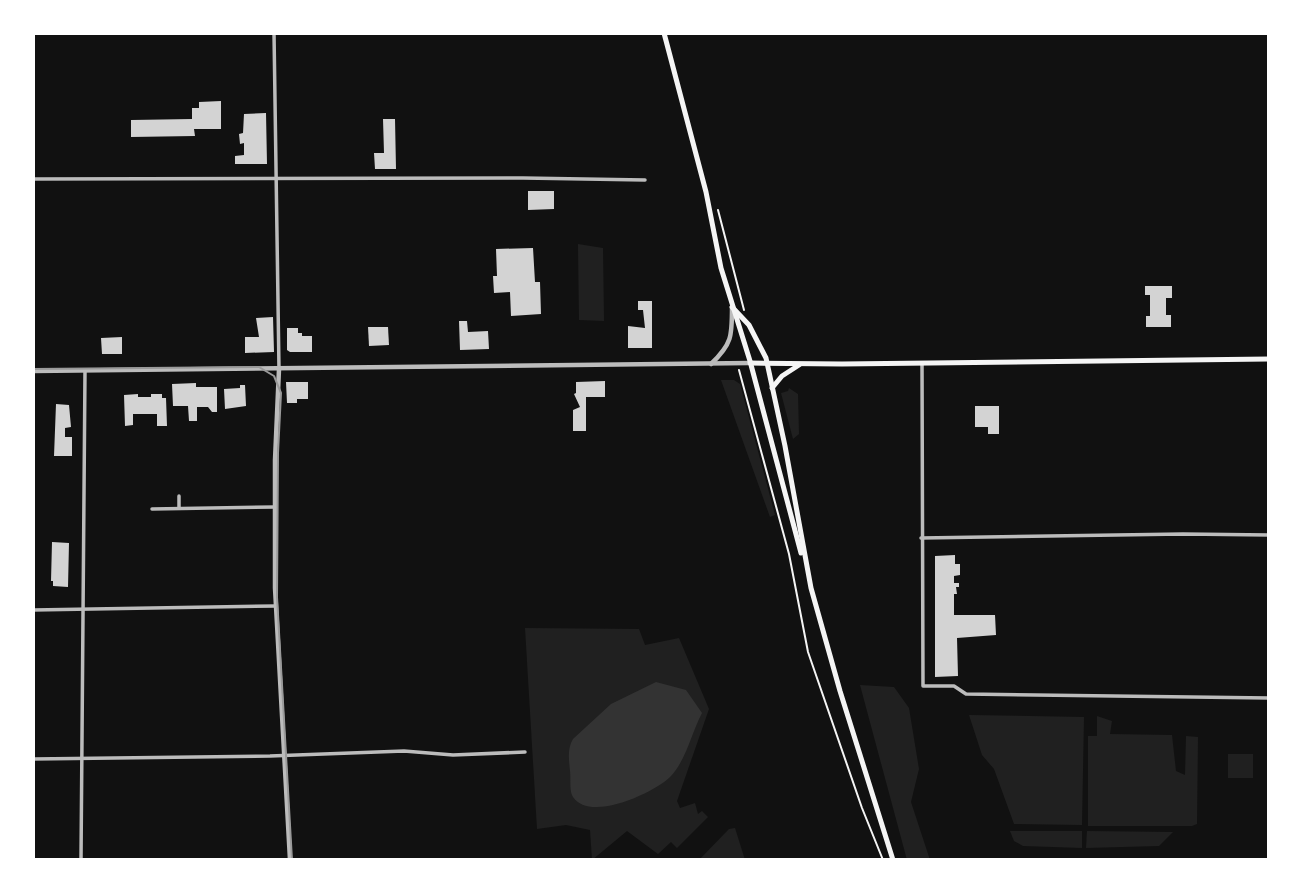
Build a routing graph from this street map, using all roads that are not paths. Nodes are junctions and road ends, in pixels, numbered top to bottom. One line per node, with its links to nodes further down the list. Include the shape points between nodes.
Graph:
1 (274, 33): 3 (street)
2 (664, 33): 6 (main road)
3 (277, 178): 4 (street); 5 (street); 13 (street)
4 (33, 179)
5 (645, 180)
6 (732, 307): 8 (main road, via 748,325); 9 (main road); 11 (street, via 731,339)
7 (1269, 359): 10 (main road)
8 (767, 362): 9 (main road); 12 (main road); 16 (main road)
9 (750, 363): 11 (street); 23 (main road)
10 (922, 363): 12 (main road); 22 (street)
11 (710, 364): 13 (street)
12 (802, 364): 16 (main road)
13 (279, 369): 15 (street); 18 (street)
14 (33, 371): 15 (street)
15 (85, 371): 26 (street)
16 (772, 388): 23 (main road)
17 (179, 496): 19 (street)
18 (275, 507): 19 (street); 24 (street)
19 (180, 508): 20 (street)
20 (152, 509)
21 (1269, 535): 22 (street)
22 (921, 538): 27 (street, via 923,686 954,687 966,694)
23 (808, 576): 34 (main road)
24 (276, 606): 26 (street); 29 (street)
25 (33, 610): 26 (street)
26 (83, 610): 31 (street)
27 (1269, 698)
28 (525, 752): 29 (street)
29 (284, 756): 31 (street); 33 (street)
30 (33, 759): 31 (street)
31 (83, 759): 32 (street)
32 (81, 860)
33 (290, 860)
34 (893, 860)

